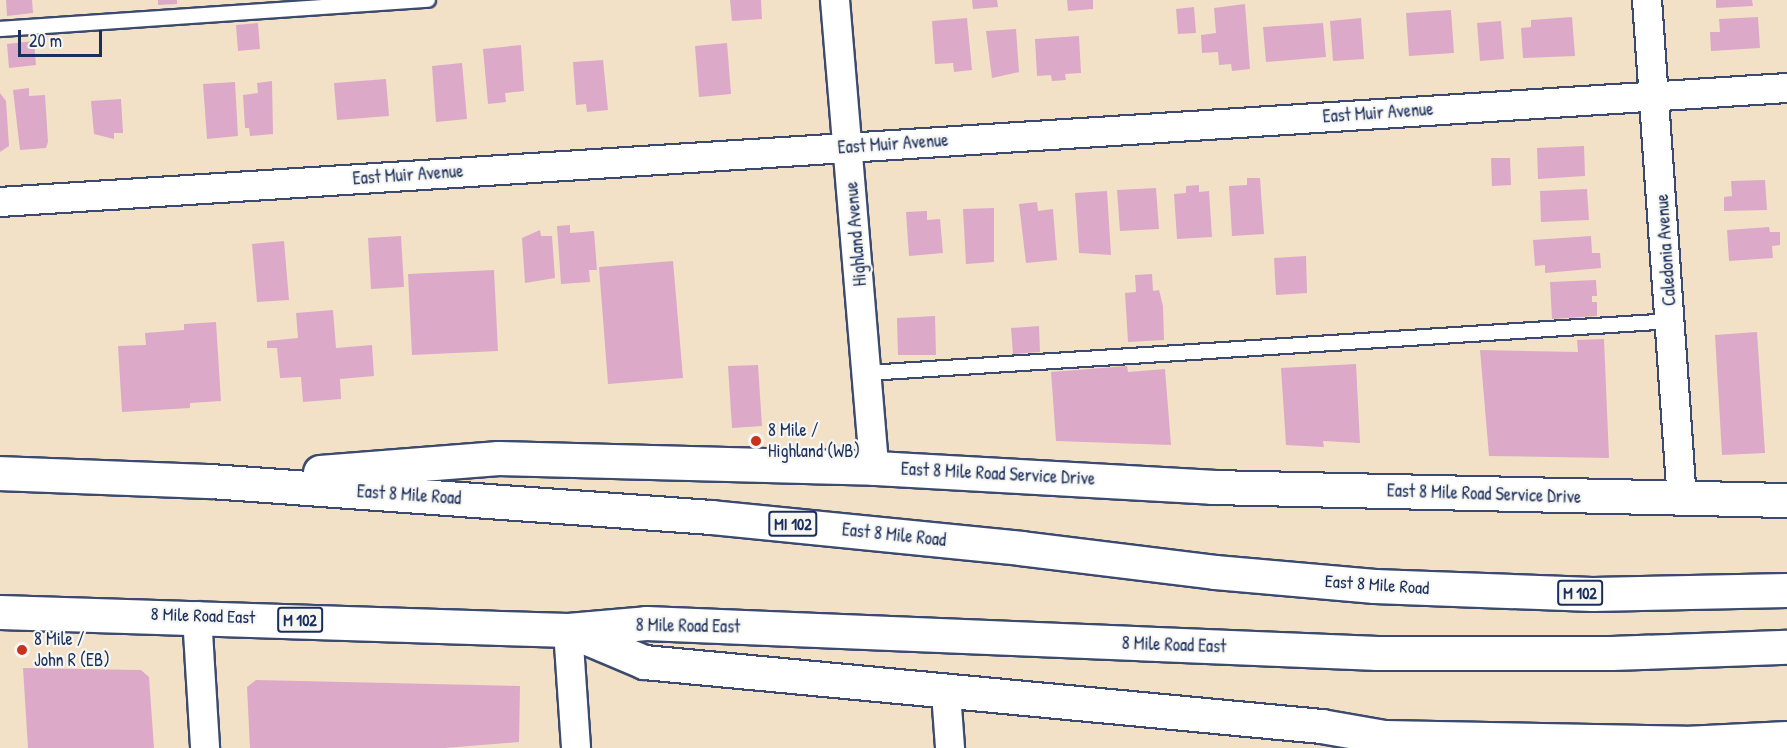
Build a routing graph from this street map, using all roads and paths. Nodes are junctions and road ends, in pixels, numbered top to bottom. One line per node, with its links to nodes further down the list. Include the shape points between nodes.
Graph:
1 (429, 0): 4 (lane)
2 (835, 0): 7 (street, Highland Avenue)
3 (1647, 0): 6 (street, Caledonia Avenue)
4 (0, 28)
5 (1787, 88): 6 (street, East Muir Avenue)
6 (1654, 96): 7 (street, East Muir Avenue); 9 (street, Caledonia Avenue)
7 (848, 147): 8 (street, East Muir Avenue); 10 (street, Highland Avenue)
8 (0, 202)
9 (1672, 321): 10 (lane); 14 (street, Caledonia Avenue)
10 (868, 373): 11 (street, Highland Avenue)
11 (874, 468): 13 (highway, East 8 Mile Road Service Drive, via 498,458); 14 (highway, East 8 Mile Road Service Drive, via 1212,487)
12 (0, 473): 13 (highway, East 8 Mile Road)
13 (210, 481): 16 (highway, East 8 Mile Road / MI 102, via 722,518)
14 (1682, 500): 15 (highway, East 8 Mile Road Service Drive)
15 (1785, 500)
16 (1374, 586): 17 (highway, East 8 Mile Road / M 102, via 1592,594)
17 (1787, 590)
18 (0, 612): 19 (highway, 8 Mile Road East / M 102)
19 (197, 616): 20 (highway, 8 Mile Road East / M 102); 27 (street)
20 (568, 630): 21 (highway, 8 Mile Road East, via 646,623 1377,653 1611,653); 22 (highway, via 644,663); 28 (street)
21 (1787, 647)
22 (946, 693): 23 (highway); 29 (street)
23 (1322, 737): 25 (highway)
24 (1779, 739): 26 (highway)
25 (1513, 744): 26 (highway)
26 (1685, 745)
27 (205, 748)
28 (576, 748)
29 (950, 748)

